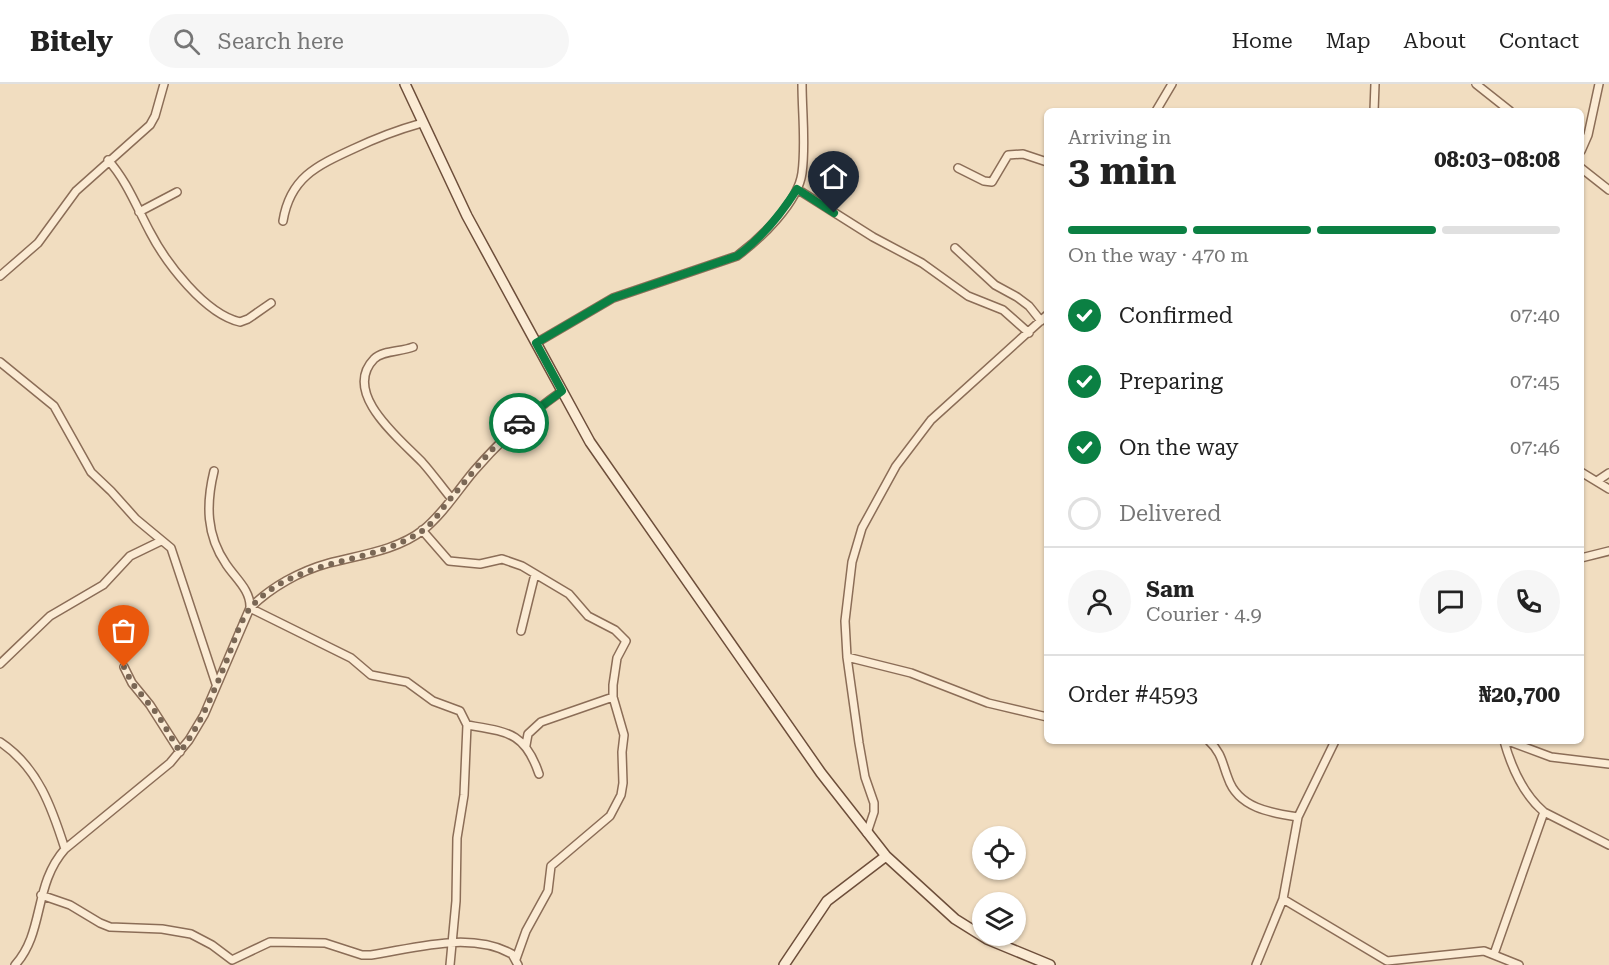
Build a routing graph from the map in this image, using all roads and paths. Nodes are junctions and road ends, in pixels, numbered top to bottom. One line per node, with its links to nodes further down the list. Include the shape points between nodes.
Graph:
1 (165, 84): 13 (street, via 150,125)
2 (405, 84): 11 (main road)
3 (802, 84): 17 (street, via 802,173)
4 (1172, 84): 8 (street)
5 (1375, 84): 9 (street)
6 (1476, 84): 10 (street)
7 (1599, 84): 12 (street)
8 (1158, 108)
9 (1374, 108)
10 (1506, 108)
11 (422, 123): 21 (street, via 384,133 311,170 289,197); 27 (main road)
12 (1584, 144)
13 (108, 160): 20 (street, via 120,174); 23 (street, via 76,191 38,243)
14 (1044, 161): 15 (street, via 1023,154 1008,155 992,182)
15 (958, 168)
16 (1584, 170): 18 (street)
17 (797, 189): 26 (street, via 922,263 968,296 1003,310); 27 (street, via 760,236 737,256 613,298)
18 (1609, 190)
19 (177, 192): 20 (street)
20 (139, 212): 24 (street, via 163,253 196,294 218,313 240,322)
21 (283, 221)
22 (955, 248): 25 (street, via 995,285)
23 (0, 276)
24 (271, 303)
25 (1044, 318): 26 (street)
26 (1029, 333): 44 (street, via 931,420 896,466 862,528 852,562 845,621)
27 (536, 343): 30 (main road)
28 (413, 347): 36 (street, via 375,358 364,387 366,397)
29 (0, 362): 38 (street, via 54,406 90,472)
30 (562, 391): 36 (street, via 513,429); 62 (main road, via 613,477 791,732)
31 (214, 471): 42 (street, via 207,506 212,534 225,563 250,598)
32 (1609, 473): 34 (street)
33 (1584, 474): 34 (street)
34 (1597, 481): 35 (street)
35 (1609, 489)
36 (451, 498): 37 (street)
37 (423, 530): 41 (street, via 449,561 480,564 502,559); 42 (street, via 402,542 302,573)
38 (161, 541): 45 (street, via 130,556 103,585 50,616); 47 (street, via 171,548)
39 (1609, 551): 40 (street)
40 (1584, 557)
41 (536, 574): 43 (street); 48 (street, via 569,594 588,615 623,635 626,641 615,667)
42 (250, 608): 47 (street); 50 (street, via 351,658 371,675 407,682 428,698 460,711)
43 (521, 631)
44 (847, 657): 49 (street, via 911,673 988,703); 62 (street, via 865,777 874,803)
45 (0, 664)
46 (124, 667): 57 (street)
47 (216, 684): 57 (street, via 204,715)
48 (613, 697): 56 (street, via 541,722 528,734); 70 (street, via 624,735 621,795 610,816 551,866 549,891 526,931)
49 (1044, 716)
50 (467, 725): 56 (street, via 517,736); 68 (street)
51 (0, 742): 64 (street, via 38,782 51,805)
52 (1212, 744): 61 (street, via 1224,761 1234,791 1244,801 1271,813)
53 (1334, 744): 61 (street)
54 (1507, 744): 60 (street, via 1526,790)
55 (1514, 744): 58 (street, via 1551,757)
56 (526, 745): 59 (street)
57 (180, 752): 64 (street)
58 (1609, 764)
59 (539, 774)
60 (1544, 812): 63 (street); 69 (street)
61 (1299, 817): 67 (street)
62 (867, 832): 65 (main road)
63 (1609, 845)
64 (65, 849): 66 (street)
65 (886, 856): 73 (main road, via 827,901); 74 (main road, via 955,919 987,939)
66 (41, 895): 68 (street, via 70,905 110,927 191,934 232,960 270,942 325,943 362,955); 71 (street, via 32,937 26,953)
67 (1283, 899): 69 (street, via 1387,961 1473,951); 75 (street)
68 (452, 943): 70 (street, via 492,945 512,954); 72 (street)
69 (1494, 954): 76 (street)
70 (517, 962)
71 (15, 965)
72 (450, 965)
73 (784, 965)
74 (1050, 965)
75 (1256, 965)
76 (1518, 965)

